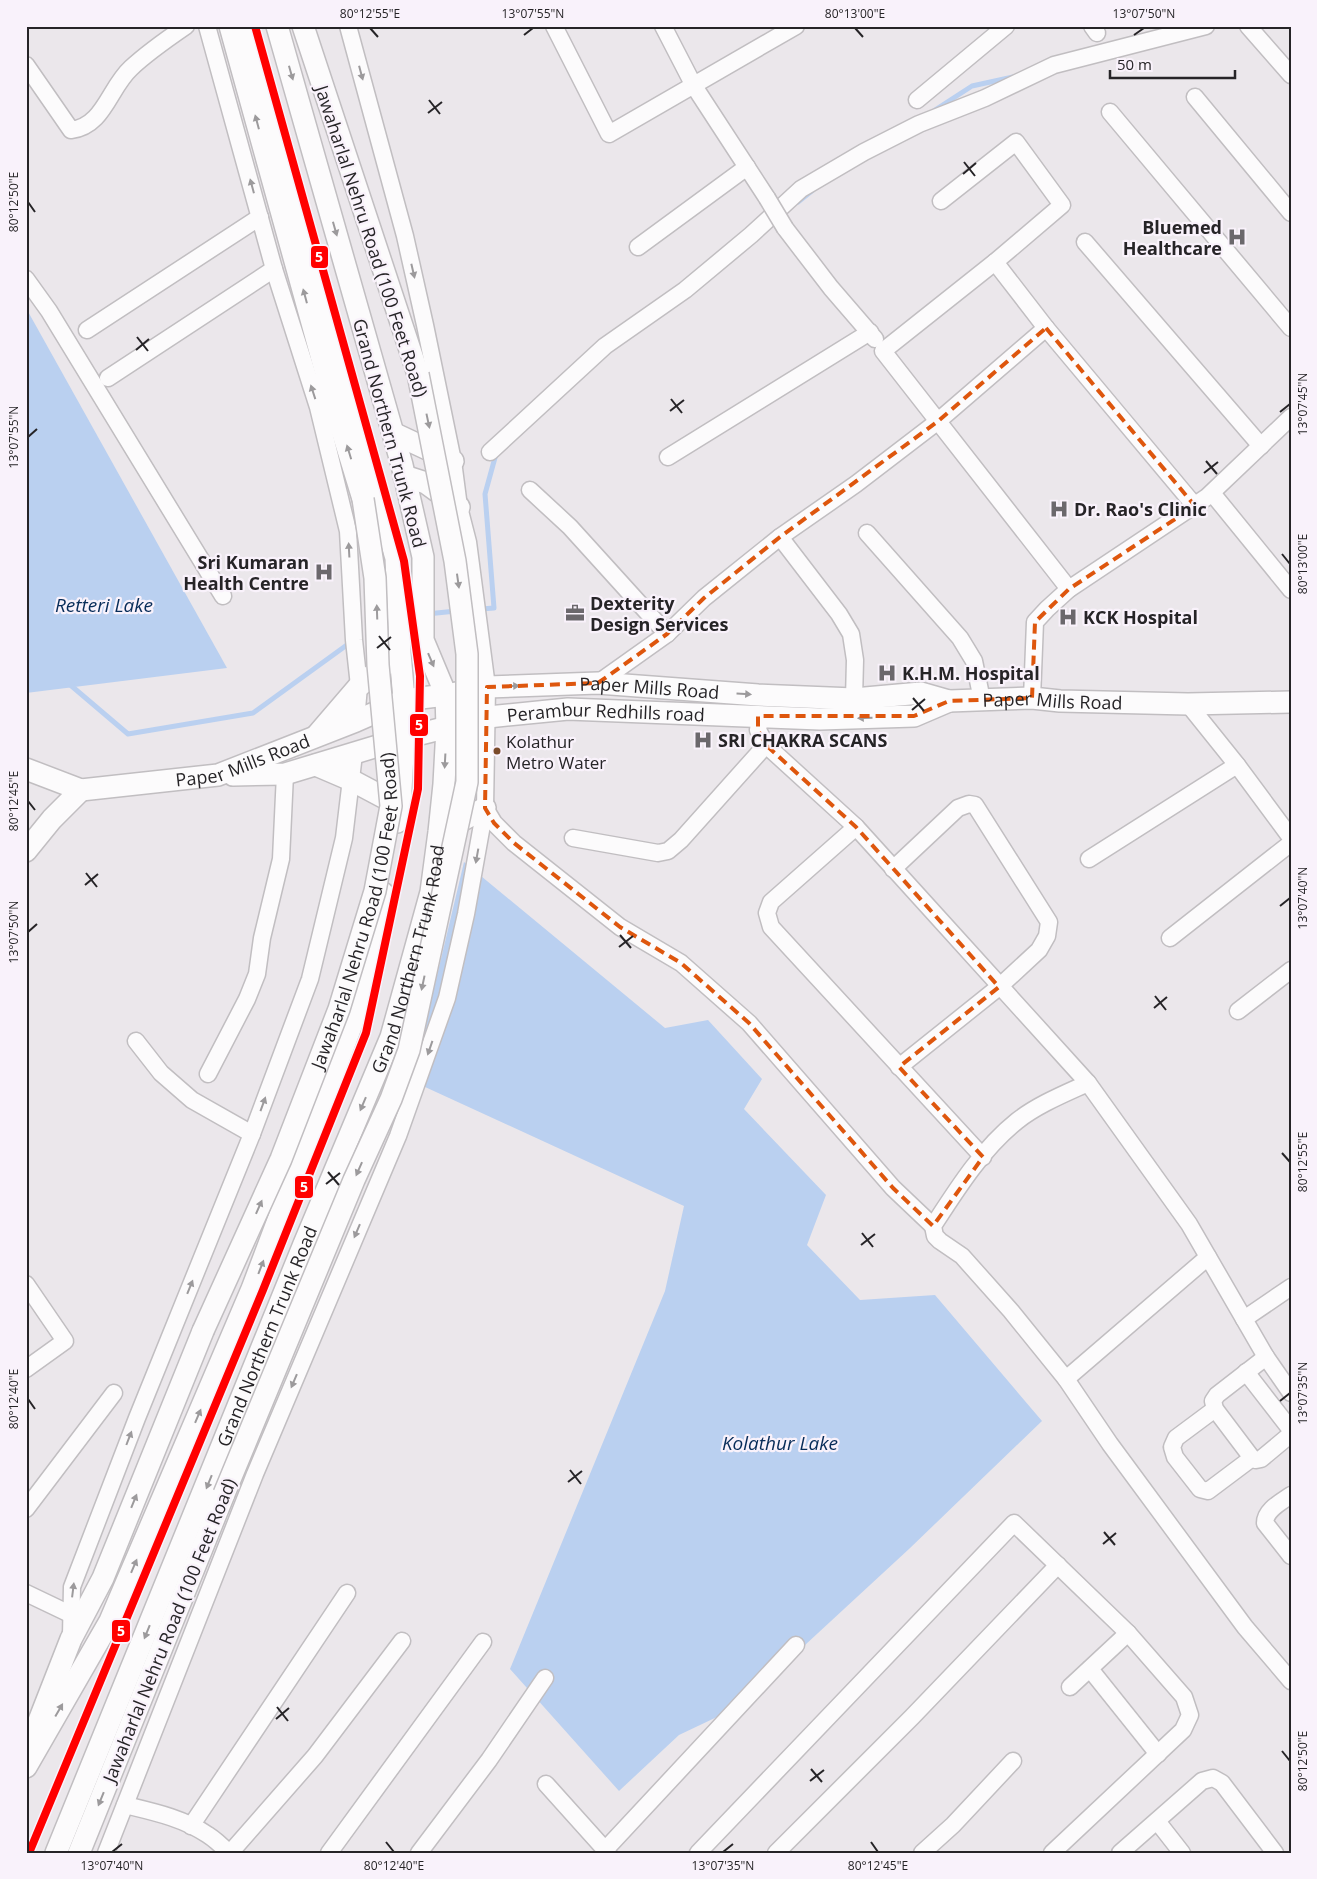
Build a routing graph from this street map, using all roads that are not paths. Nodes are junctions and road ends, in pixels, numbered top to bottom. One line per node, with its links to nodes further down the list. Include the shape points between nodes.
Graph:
1 (186, 26): 14 (street, via 129,70 96,118 81,128 71,130)
2 (207, 26): 23 (street, one-way to 2)
3 (230, 26): 126 (main road, Jawaharlal Nehru Road (100 Feet Road), one-way to 3, bridge, via 103,1578 203,1331 288,1141 339,1009 375,890 391,806 378,665 376,578 363,499)
4 (246, 26): 53 (main road, Grand Northern Trunk Road, via 396,558)
5 (277, 26): 37 (main road, Grand Northern Trunk Road, one-way to 37)
6 (303, 26): 146 (main road, Jawaharlal Nehru Road (100 Feet Road), one-way to 146, bridge, via 418,374 453,552 467,654 468,782 409,1050)
7 (348, 26): 41 (street, one-way to 41, via 405,236)
8 (554, 26): 16 (street, via 609,134)
9 (664, 26): 16 (street)
10 (796, 26): 16 (street)
11 (1006, 26): 18 (street)
12 (1248, 26): 15 (street)
13 (1200, 28): 39 (street, via 1054,65 985,98 919,124 801,189 685,290 605,346)
14 (26, 65)
15 (1291, 75)
16 (694, 86): 20 (street)
17 (1195, 97): 22 (street)
18 (917, 100)
19 (1110, 112): 30 (street)
20 (747, 167): 25 (street); 32 (street, bridge, via 785,228)
21 (942, 201): 26 (street, via 1016,142 1062,205)
22 (1291, 213)
23 (260, 216): 27 (street); 31 (street)
24 (1085, 242): 38 (street)
25 (638, 247)
26 (994, 262): 29 (street); 33 (street)
27 (274, 269): 34 (street); 55 (street, one-way to 27, via 348,530 318,407)
28 (26, 279): 51 (street, via 49,311)
29 (1046, 328): 36 (street); 45 (street)
30 (1291, 328)
31 (87, 330)
32 (870, 332): 33 (street); 40 (street)
33 (883, 351): 36 (street)
34 (108, 378)
35 (1291, 417): 38 (street)
36 (937, 422): 48 (street); 49 (street)
37 (393, 433): 41 (main road); 42 (main road, Grand Northern Trunk Road)
38 (1261, 446): 44 (street)
39 (490, 452)
40 (668, 457)
41 (453, 461): 46 (street)
42 (404, 476): 46 (main road, via 426,483); 57 (main road, Grand Northern Trunk Road, one-way to 57, via 423,557 423,640)
43 (530, 490): 52 (street, via 570,527)
44 (1212, 493): 45 (street); 50 (street)
45 (1194, 506): 49 (street)
46 (459, 507): 56 (street, via 468,542)
47 (867, 533): 61 (street, via 960,638 974,661)
48 (780, 537): 52 (street, via 704,598); 59 (street, via 851,634 855,660)
49 (1069, 589): 58 (street, via 1035,622)
50 (1291, 590)
51 (223, 596)
52 (667, 634): 54 (street)
53 (400, 653): 55 (main road); 60 (main road, Grand Northern Trunk Road)
54 (598, 683): 56 (main road, Paper Mills Road, one-way to 54); 59 (main road, Paper Mills Road, one-way to 59)
55 (359, 686): 67 (street); 69 (main road)
56 (487, 687): 57 (main road, Paper Mills Road); 66 (street)
57 (446, 695): 60 (main road, Paper Mills Road); 68 (main road, Grand Northern Trunk Road)
58 (1032, 698): 61 (main road, Paper Mills Road); 63 (main road, Paper Mills Road)
59 (854, 699): 62 (main road, Paper Mills Road, via 921,693)
60 (404, 700): 67 (main road, Paper Mills Road); 70 (main road, Grand Northern Trunk Road)
61 (982, 700): 62 (main road, Paper Mills Road)
62 (949, 701): 65 (main road, Perambur Redhills road, one-way to 65, via 914,716 820,719)
63 (1188, 704): 64 (main road, Paper Mills Road); 74 (street)
64 (1289, 704)
65 (760, 716): 66 (main road, Perambur Redhills road, via 568,709); 71 (street, via 758,730)
66 (488, 717): 68 (main road, Perambur Redhills road); 81 (street)
67 (356, 720): 69 (main road, Paper Mills Road)
68 (447, 728): 70 (main road, Perambur Redhills road); 84 (main road, Grand Northern Trunk Road, one-way to 84)
69 (315, 737): 77 (main road, Paper Mills Road)
70 (404, 738): 72 (main road, Perambur Redhills road); 80 (main road, Grand Northern Trunk Road)
71 (766, 745): 83 (street); 86 (street, via 668,851 658,853)
72 (354, 754): 73 (main road, Perambur Redhills road); 78 (street)
73 (316, 765): 76 (main road, Perambur Redhills road); 78 (main road)
74 (1237, 765): 87 (street); 90 (street)
75 (26, 770): 79 (main road, Paper Mills Road)
76 (285, 774): 77 (main road, Perambur Redhills road); 98 (street, via 281,859 256,974 247,999)
77 (218, 775): 79 (main road, Paper Mills Road)
78 (351, 780): 80 (main road); 100 (street, one-way to 78, via 310,978 344,838)
79 (81, 790): 82 (main road)
80 (400, 806): 138 (main road, Grand Northern Trunk Road, one-way to 80, via 110,1621 252,1289 355,1016)
81 (485, 808): 84 (main road); 102 (street, via 494,823 514,843 620,926 681,963 749,1023 894,1188); 140 (street, one-way to 140, via 447,998 416,1088 254,1474)
82 (52, 818): 85 (street); 89 (main road)
83 (856, 827): 91 (street); 97 (street, via 771,902 767,913 771,927)
84 (439, 832): 145 (main road, Grand Northern Trunk Road, one-way to 145, via 431,892 391,1037)
85 (26, 836)
86 (573, 838)
87 (1291, 838)
88 (1291, 843): 92 (street)
89 (26, 851)
90 (1089, 859)
91 (893, 869): 94 (street); 94 (street, via 958,808 969,804 975,806 1049,922 1047,936 1039,950)
92 (1170, 938)
93 (1291, 970): 95 (street)
94 (999, 987): 97 (street); 99 (street)
95 (1238, 1011)
96 (136, 1041): 100 (street, via 160,1073 192,1100)
97 (899, 1067): 101 (street)
98 (208, 1074)
99 (1088, 1083): 101 (street, via 1018,1120 997,1138); 103 (street, via 1189,1224)
100 (252, 1134): 124 (street, one-way to 100, via 72,1587)
101 (983, 1157): 102 (street)
102 (933, 1226): 110 (street, via 935,1236 962,1256)
103 (1208, 1257): 106 (street); 110 (street)
104 (26, 1284): 108 (street, via 64,1341)
105 (1291, 1286): 106 (street)
106 (1244, 1319): 107 (street)
107 (1266, 1356): 109 (street); 111 (street)
108 (26, 1369)
109 (1246, 1372): 113 (street); 114 (street, via 1217,1395 1213,1401)
110 (1066, 1379): 132 (street, via 1110,1444 1246,1627)
111 (1289, 1390): 113 (street)
112 (114, 1393): 119 (street)
113 (1266, 1404): 115 (street)
114 (1215, 1409): 117 (street); 117 (street, via 1176,1438 1172,1447 1175,1456 1200,1489 1208,1491)
115 (1291, 1430)
116 (1291, 1434): 117 (street, via 1261,1459)
117 (1252, 1458)
118 (1291, 1495): 120 (street, via 1270,1510 1265,1523)
119 (26, 1509)
120 (1291, 1556)
121 (1058, 1564): 125 (street); 151 (street, via 1014,1523); 152 (street)
122 (26, 1593): 124 (street)
123 (347, 1593): 142 (street)
124 (72, 1616): 126 (street)
125 (1128, 1633): 130 (street); 135 (street, via 1184,1697 1190,1715 1183,1730)
126 (71, 1639): 134 (main road, Jawaharlal Nehru Road (100 Feet Road))
127 (402, 1641): 148 (street, via 315,1756)
128 (483, 1642): 149 (street)
129 (796, 1645): 143 (street)
130 (1090, 1668): 133 (street); 135 (street)
131 (545, 1678): 150 (street)
132 (1291, 1681)
133 (1070, 1687)
134 (32, 1718): 136 (main road, Jawaharlal Nehru Road (100 Feet Road))
135 (1158, 1754): 154 (street)
136 (26, 1755)
137 (1014, 1761): 153 (street)
138 (26, 1767)
139 (546, 1784): 143 (street)
140 (125, 1805): 142 (street, via 167,1815); 147 (street)
141 (1157, 1821): 144 (street); 155 (street); 156 (street, via 1202,1781 1213,1778 1222,1783)
142 (191, 1826): 148 (street)
143 (607, 1851)
144 (1123, 1852)
145 (56, 1853)
146 (79, 1853)
147 (106, 1853)
148 (230, 1853)
149 (328, 1853)
150 (419, 1853)
151 (698, 1853)
152 (776, 1853)
153 (922, 1853)
154 (1052, 1853)
155 (1182, 1853)
156 (1275, 1853)

